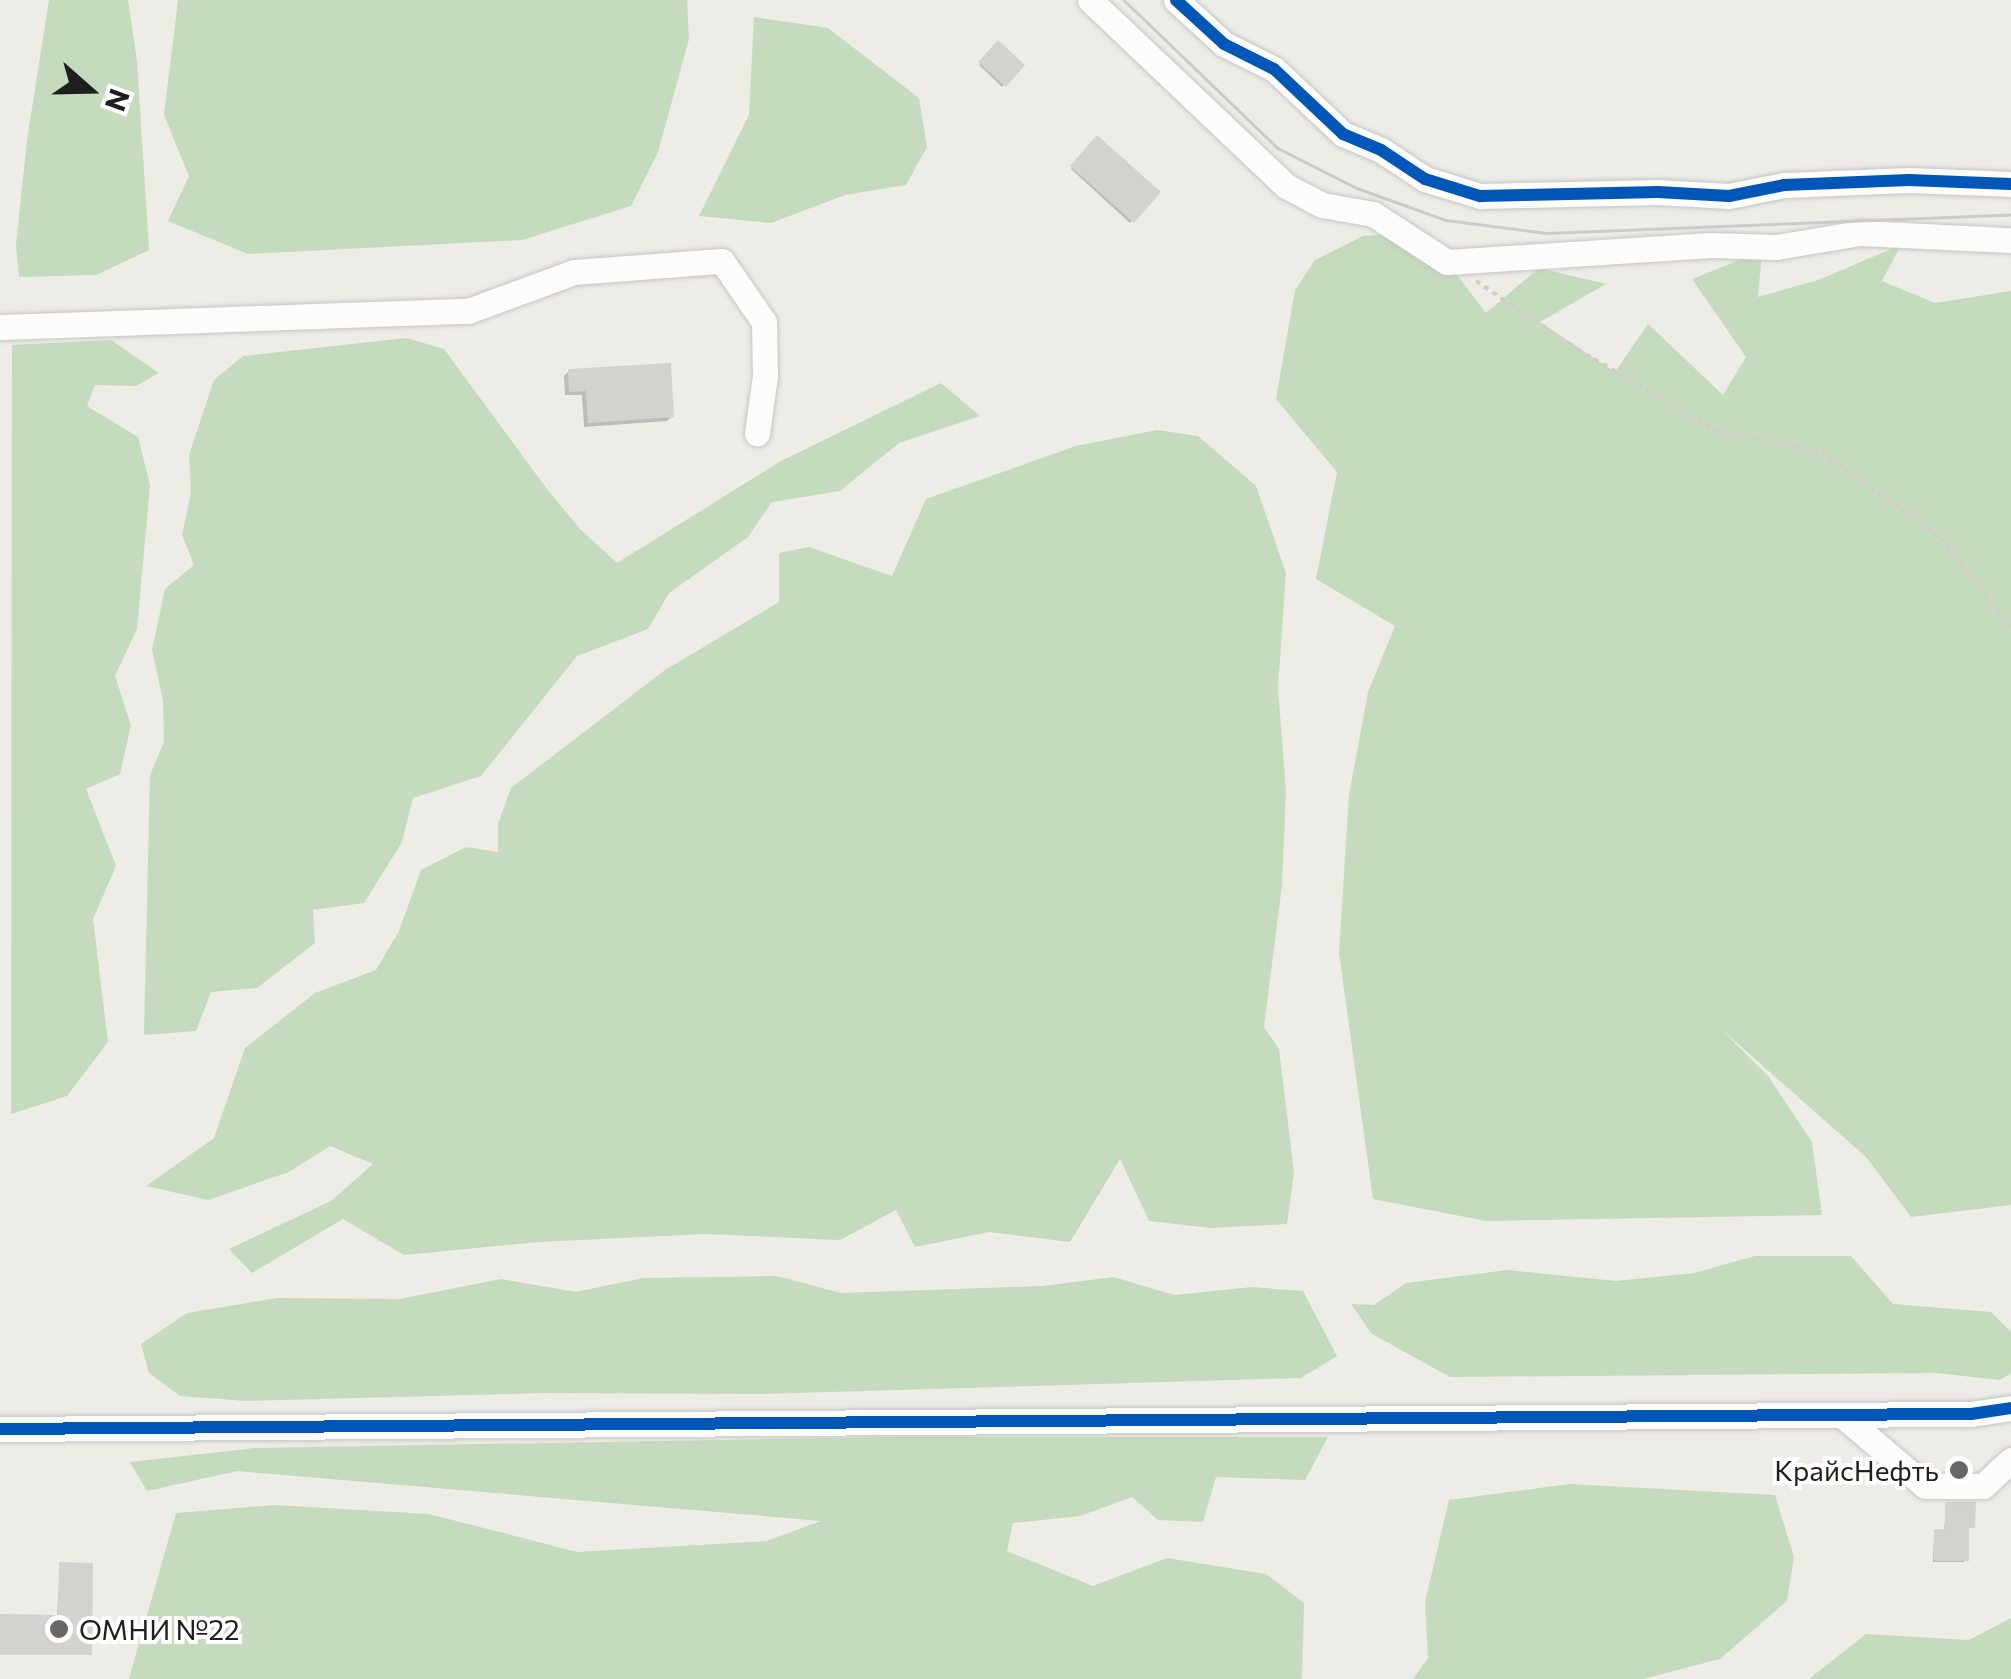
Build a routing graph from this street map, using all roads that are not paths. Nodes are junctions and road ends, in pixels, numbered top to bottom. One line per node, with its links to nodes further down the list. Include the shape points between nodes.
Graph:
1 (1090, 0): 4 (street, via 1286,186 1322,205 1374,214 1447,262 1710,245 1776,247 1860,233)
2 (1176, 0): 3 (street, via 1224,44 1274,69 1343,134 1425,178 1480,196 1729,196 1784,184 1909,180)
3 (2011, 184)
4 (2011, 240)
5 (0, 327): 6 (street, via 468,311 574,272 722,262 764,322)
6 (758, 432)
7 (2011, 1408): 8 (street)
8 (1842, 1415): 9 (street); 10 (street, via 1926,1486 1983,1486)
9 (0, 1429)
10 (2011, 1460)

